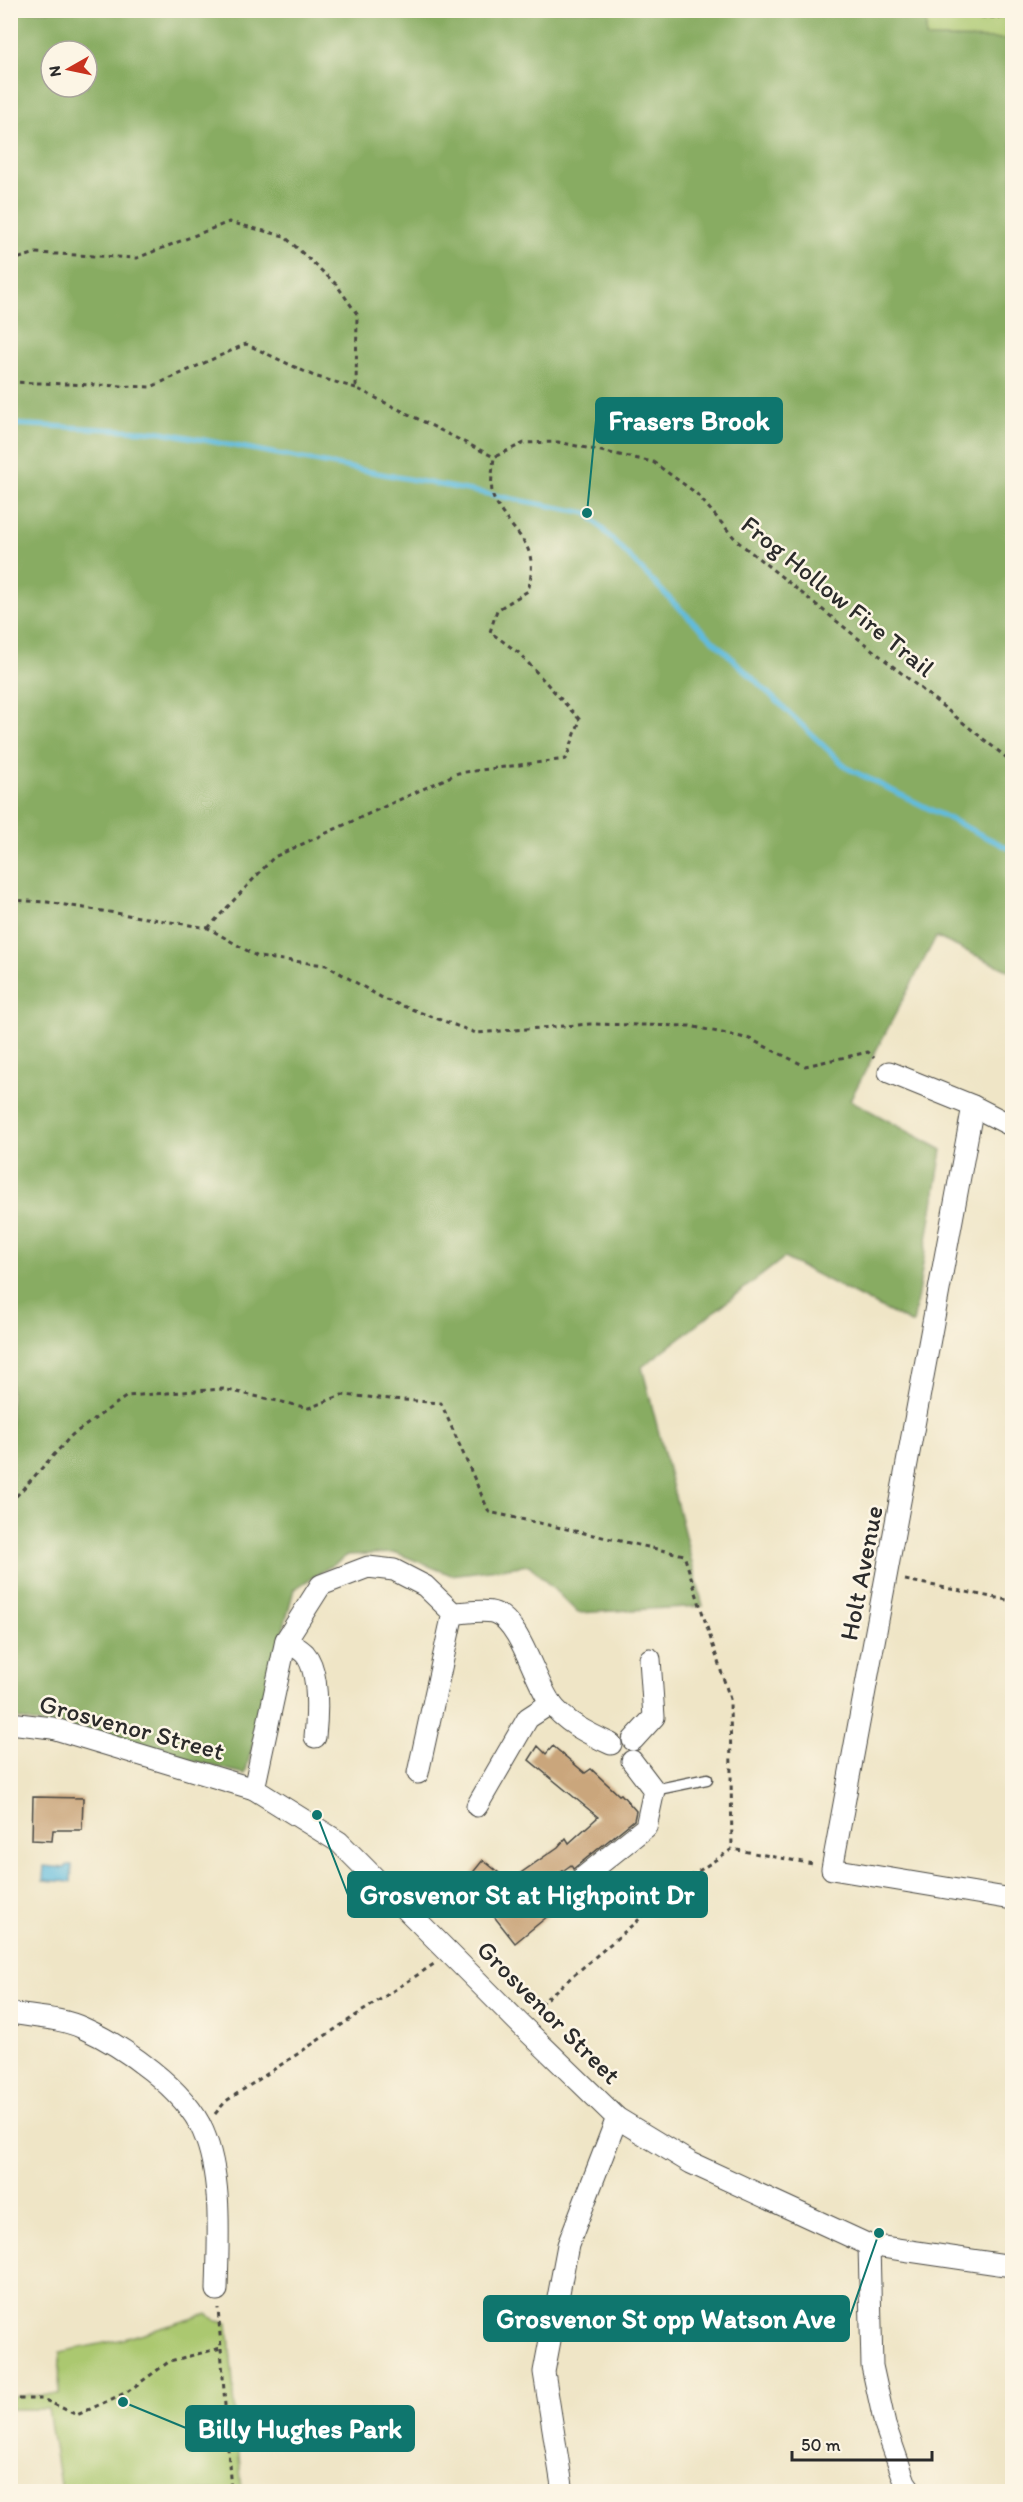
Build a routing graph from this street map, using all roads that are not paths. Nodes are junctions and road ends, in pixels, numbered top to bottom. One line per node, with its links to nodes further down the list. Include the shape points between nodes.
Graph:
1 (889, 1072): 2 (street)
2 (974, 1106): 3 (street); 17 (street, Holt Avenue, via 832,1869)
3 (1012, 1126)
4 (453, 1613): 5 (street, via 425,1586 394,1570 368,1567 321,1585); 7 (street, via 495,1613 516,1629); 11 (street)
5 (286, 1640): 9 (street, via 310,1661 317,1714); 13 (street)
6 (650, 1659): 10 (street, via 654,1717)
7 (551, 1703): 10 (street, via 579,1728 611,1744 614,1760 622,1764); 15 (street, via 528,1718)
8 (10, 1723): 13 (street, Grosvenor Street, via 52,1728)
9 (315, 1737)
10 (632, 1751): 14 (street)
11 (418, 1773)
12 (707, 1779): 14 (lane)
13 (254, 1789): 19 (street, Grosvenor Street, via 339,1842)
14 (654, 1790): 16 (street, via 646,1827)
15 (477, 1806)
16 (566, 1891)
17 (1012, 1899)
18 (10, 2013): 22 (street, via 81,2027 141,2062 177,2093 203,2130 216,2182)
19 (617, 2118): 20 (street, Grosvenor Street, via 690,2163); 23 (street, via 568,2245 544,2372)
20 (869, 2246): 21 (street, Grosvenor Street); 24 (street, via 872,2366 885,2425)
21 (1012, 2266)
22 (217, 2290)
23 (563, 2492)
24 (912, 2492)

